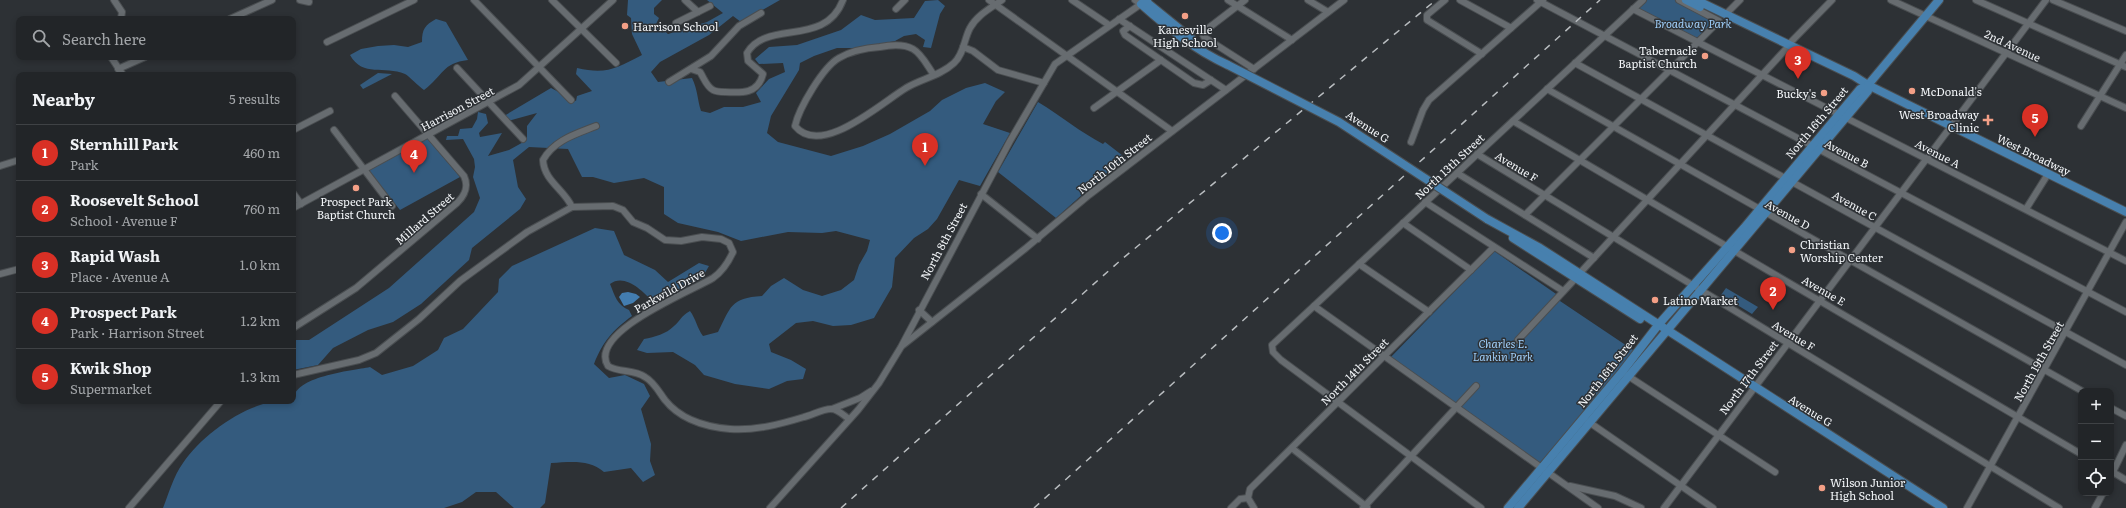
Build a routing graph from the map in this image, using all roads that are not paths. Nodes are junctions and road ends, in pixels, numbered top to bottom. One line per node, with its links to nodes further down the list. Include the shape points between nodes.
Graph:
1 (114, 0): 44 (street, via 122,12)
2 (272, 0): 45 (street)
3 (300, 0): 34 (street)
4 (414, 0): 57 (street)
5 (474, 0): 71 (street)
6 (552, 0): 53 (street)
7 (613, 0): 53 (street, Harrison Street)
8 (685, 0): 40 (street)
9 (842, 0): 75 (street, via 836,12 814,28 805,32 772,35 752,47 747,53 747,59 750,64 761,70 763,77 750,92 738,94 714,90 709,87 700,72)
10 (905, 0): 38 (street)
11 (989, 0): 35 (street)
12 (1002, 0): 35 (street)
13 (1072, 0): 50 (street)
14 (1228, 0): 37 (street)
15 (1245, 0): 37 (street)
16 (1308, 0): 41 (street)
17 (1344, 0): 41 (street, North 10th Street)
18 (1445, 0): 62 (street, via 1428,13 1426,18)
19 (1460, 0): 52 (street)
20 (1643, 0): 39 (street, North 13th Street)
21 (1679, 0): 58 (street, via 1719,21)
22 (1686, 0): 33 (main road, West Broadway)
23 (1703, 0): 42 (street)
24 (1740, 0): 42 (street)
25 (1832, 0): 60 (street)
26 (1891, 0): 46 (street, 2nd Avenue)
27 (1939, 0): 46 (main road, North 16th Street)
28 (1976, 0): 49 (street)
29 (2046, 0): 49 (street, North 17th Street)
30 (2053, 0): 54 (street)
31 (1142, 1): 47 (street, North 8th Street); 150 (main road, Avenue G, bridge, via 1195,48 1339,122 1512,238)
32 (1540, 1): 52 (street); 55 (street, Avenue B)
33 (1695, 1): 60 (main road, West Broadway)
34 (309, 2)
35 (995, 4): 59 (street, via 973,23); 63 (street)
36 (710, 6): 40 (street)
37 (1237, 6): 56 (street); 76 (street, via 1202,33 1204,37)
38 (896, 9)
39 (1633, 9): 55 (street, North 13th Street); 58 (street, Avenue A)
40 (698, 12): 48 (street)
41 (1328, 12): 56 (street, North 10th Street)
42 (1728, 13): 60 (street, via 1783,40)
43 (761, 14): 75 (street, via 739,26 711,56)
44 (121, 16)
45 (237, 16)
46 (1925, 16): 61 (street, 2nd Avenue); 84 (main road, North 16th Street)
47 (1119, 19): 50 (street, North 8th Street); 51 (street)
48 (676, 23)
49 (2028, 23): 61 (street, North 17th Street); 70 (street)
50 (1109, 25): 63 (street, North 8th Street)
51 (1130, 26): 67 (street, via 1123,31 1125,36); 81 (street)
52 (1511, 28): 62 (street)
53 (582, 29): 68 (street); 71 (street, Harrison Street)
54 (2126, 31)
55 (1604, 36): 69 (street, North 13th Street); 77 (street, Avenue B)
56 (1292, 40): 76 (street, North 10th Street)
57 (327, 42)
58 (1698, 42): 77 (street); 80 (street, Avenue A)
59 (963, 47): 79 (street, via 954,63); 83 (street, via 998,70)
60 (1788, 47): 80 (street); 84 (main road, West Broadway, via 1854,76)
61 (2006, 53): 89 (street, 2nd Avenue); 100 (street, North 17th Street)
62 (1482, 54): 109 (street, via 1426,104)
63 (1066, 55): 83 (street, North 8th Street, via 1055,64); 87 (street)
64 (2126, 55): 70 (street)
65 (112, 60): 74 (street)
66 (138, 60): 74 (street)
67 (1161, 60): 81 (street, via 1196,84 1203,85); 87 (street)
68 (616, 63)
69 (1575, 63): 85 (street, North 13th Street); 90 (street, Avenue C)
70 (2120, 64): 72 (street); 89 (street)
71 (540, 67): 91 (street); 92 (street, Harrison Street, via 519,85)
72 (2126, 67)
73 (457, 68): 92 (street)
74 (118, 69): 78 (street)
75 (691, 69): 82 (street)
76 (1254, 69): 86 (street, North 10th Street)
77 (1670, 70): 90 (street); 93 (street, Avenue B)
78 (120, 72)
79 (934, 75): 79 (street, via 906,88 843,128 815,137 802,133 795,126 795,121 829,68 842,56 902,45 916,51)
80 (1762, 75): 93 (street); 97 (street, Avenue A)
81 (1211, 80): 86 (street)
82 (669, 82)
83 (1044, 84): 122 (street, North 8th Street)
84 (1868, 85): 97 (main road, North 16th Street, via 1860,89); 100 (main road, West Broadway)
85 (1547, 89): 98 (street, North 13th Street); 102 (street, Avenue D)
86 (1226, 90): 105 (street, North 10th Street)
87 (1118, 92): 94 (street); 105 (street)
88 (395, 96): 106 (street, Millard Street)
89 (2100, 96): 95 (street, 2nd Avenue); 101 (street)
90 (1641, 99): 102 (street); 107 (street, Avenue C)
91 (571, 100)
92 (488, 102): 106 (street, Harrison Street); 108 (street)
93 (1735, 105): 107 (street); 110 (street, Avenue B)
94 (1094, 108)
95 (2126, 108)
96 (330, 111): 103 (street)
97 (1842, 116): 110 (main road, North 16th Street); 112 (street, Avenue A)
98 (1514, 121): 111 (street, North 13th Street); 113 (street, Avenue E)
99 (596, 126): 130 (street, via 557,145 543,160 546,176 567,195)
100 (1952, 126): 112 (street, North 17th Street); 119 (main road, West Broadway)
101 (2081, 126)
102 (1613, 127): 113 (street); 115 (street, Avenue D)
103 (296, 128)
104 (334, 130): 117 (street)
105 (1172, 131): 139 (street, North 10th Street, via 1089,195)
106 (428, 134): 117 (street, Harrison Street); 160 (street, Millard Street, via 464,176 468,186 465,195 356,288)
107 (1706, 135): 115 (street); 120 (street, Avenue C)
108 (523, 139)
109 (1411, 142)
110 (1816, 148): 120 (main road, North 16th Street); 121 (street, Avenue B)
111 (1477, 154): 118 (street, North 13th Street); 123 (street, Avenue F)
112 (1927, 159): 121 (street, North 17th Street); 131 (street, Avenue A)
113 (1580, 160): 123 (street); 125 (street, Avenue E)
114 (16, 161): 116 (street)
115 (1680, 164): 125 (street); 132 (street, Avenue D)
116 (0, 166)
117 (364, 170): 127 (street, Harrison Street); 129 (street)
118 (1457, 173): 126 (street, North 13th Street); 134 (street)
119 (2048, 174): 131 (street); 133 (main road, West Broadway)
120 (1788, 180): 132 (main road, North 16th Street); 137 (street, Avenue C)
121 (1901, 192): 137 (street, North 17th Street); 153 (street, Avenue B)
122 (981, 194): 139 (street); 156 (street, North 8th Street)
123 (1546, 195): 134 (street); 138 (street, Avenue F)
124 (296, 197): 127 (street)
125 (1647, 199): 138 (street); 141 (street, Avenue E)
126 (1425, 202): 136 (street, North 13th Street); 140 (street)
127 (301, 204): 128 (street, Harrison Street)
128 (296, 206)
129 (392, 206)
130 (572, 207): 170 (street, Parkwild Drive, via 527,232 466,276 419,319 376,353 359,360); 179 (street, Parkwild Drive, via 613,206 623,210 633,222 665,240 716,238 727,242 733,249 730,262 713,278 643,314 620,333 609,346 605,356 606,363 612,369 642,374 651,381 667,403 681,414 697,422 729,430 770,427)
131 (2026, 210): 142 (street, Avenue A)
132 (1762, 211): 141 (main road, North 16th Street); 144 (street, Avenue D)
133 (2126, 212)
134 (1525, 215): 143 (street)
135 (2126, 222): 142 (street, North 19th Street)
136 (1402, 223): 146 (street, North 13th Street); 148 (street)
137 (1875, 227): 144 (street, North 17th Street); 163 (street, Avenue C)
138 (1613, 236): 143 (street); 151 (street, Avenue F)
139 (1038, 239): 159 (street, North 10th Street)
140 (1494, 247): 148 (street, North 14th Street); 152 (street)
141 (1731, 248): 151 (main road, North 16th Street); 154 (street, Avenue E)
142 (2109, 252): 145 (street, Avenue A); 153 (street, North 19th Street)
143 (1594, 258): 150 (street)
144 (1850, 260): 154 (street, North 17th Street); 169 (street, Avenue D)
145 (2126, 261)
146 (1359, 264): 155 (street, North 13th Street); 157 (street)
147 (16, 269): 149 (street)
148 (1471, 270): 157 (street, North 14th Street)
149 (0, 274)
150 (1578, 276): 152 (street); 161 (main road, Avenue G)
151 (1697, 287): 161 (main road, North 16th Street); 162 (main road, North 16th Street); 165 (street, Avenue F)
152 (1563, 292): 164 (street)
153 (2088, 292): 158 (street, Avenue B); 163 (street, North 19th Street)
154 (1820, 300): 165 (street, North 17th Street); 182 (street, Avenue E)
155 (1314, 306): 167 (street); 176 (street, North 13th Street, via 1274,342 1272,349 1281,360)
156 (919, 310): 159 (street); 166 (street, North 8th Street)
157 (1429, 312): 167 (street, North 14th Street)
158 (2126, 312)
159 (932, 322): 166 (street, North 10th Street)
160 (296, 326)
161 (1657, 326): 162 (main road, Avenue G); 171 (main road, North 16th Street)
162 (1666, 331): 171 (main road, North 16th Street); 174 (main road, Avenue G)
163 (2066, 332): 168 (street, Avenue C); 169 (street, North 19th Street)
164 (1518, 340)
165 (1788, 343): 174 (street, North 17th Street); 190 (street, Avenue F)
166 (901, 347): 173 (street, North 8th Street)
167 (1384, 356): 176 (street, North 14th Street); 178 (street)
168 (2126, 365)
169 (2044, 370): 175 (street, Avenue D); 182 (street, North 19th Street)
170 (296, 374)
171 (1625, 374): 184 (main road, North 16th Street); 185 (street)
172 (1476, 386): 178 (street)
173 (875, 388): 179 (street, Parkwild Drive, via 860,398); 183 (street, North 8th Street)
174 (1754, 388): 185 (street, North 17th Street); 212 (main road, Avenue G)
175 (2078, 389)
176 (1338, 403): 187 (street, North 14th Street); 189 (street)
177 (218, 404): 201 (street)
178 (1456, 407): 189 (street); 192 (street)
179 (830, 409): 183 (street, via 839,411)
180 (2114, 410): 181 (street)
181 (2126, 416)
182 (2018, 417): 188 (street, Avenue E); 190 (street, North 19th Street)
183 (849, 419): 202 (street, North 8th Street)
184 (1586, 420): 192 (main road, North 16th Street); 197 (street)
185 (1718, 435): 193 (street); 197 (street, North 17th Street)
186 (2126, 445): 191 (street)
187 (1293, 449): 199 (street, North 14th Street, via 1250,489); 200 (street)
188 (2078, 452)
189 (1410, 456): 200 (street); 205 (street)
190 (1990, 466): 213 (street, North 19th Street); 214 (street, Avenue F)
191 (2114, 469)
192 (1545, 470): 196 (street); 206 (main road, North 16th Street); 207 (main road, North 16th Street)
193 (1775, 472)
194 (2114, 474): 195 (street)
195 (2126, 480)
196 (1561, 482): 208 (street); 209 (street, via 1592,492 1621,497)
197 (1680, 485): 210 (street, North 17th Street); 211 (street)
198 (2102, 496): 215 (street)
199 (1248, 498): 203 (street, North 14th Street, via 1240,499); 204 (street)
200 (1365, 507)
201 (129, 508)
202 (770, 508)
203 (1231, 508)
204 (1254, 508)
205 (1481, 508)
206 (1508, 508)
207 (1518, 508)
208 (1598, 508)
209 (1641, 508)
210 (1664, 508)
211 (1713, 508)
212 (1943, 508)
213 (1967, 508)
214 (2059, 508)
215 (2096, 508)

